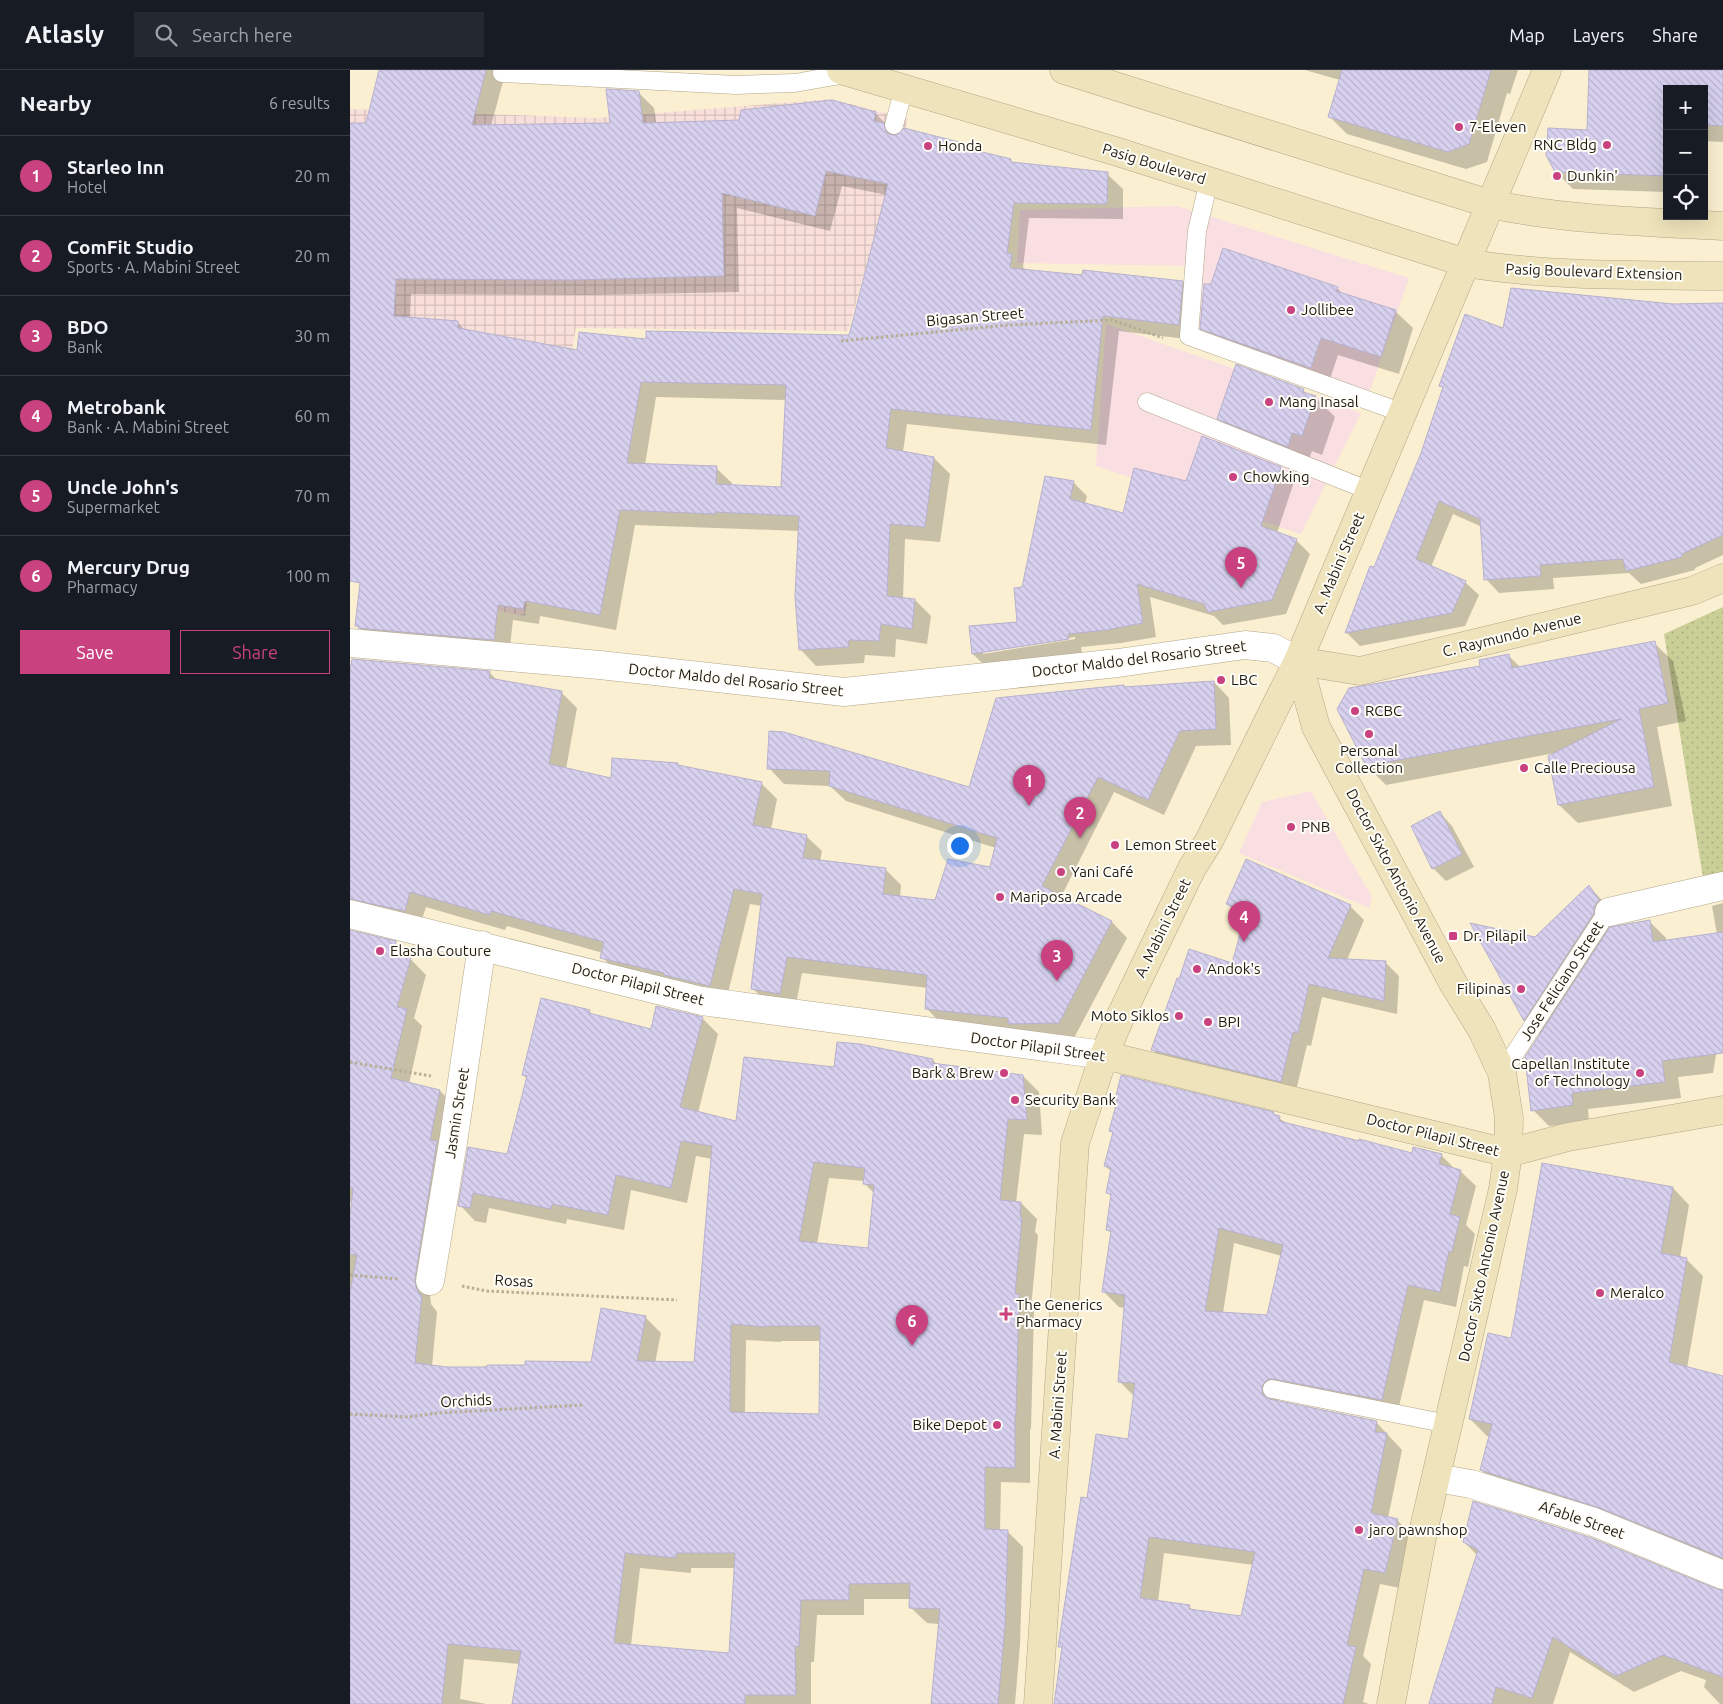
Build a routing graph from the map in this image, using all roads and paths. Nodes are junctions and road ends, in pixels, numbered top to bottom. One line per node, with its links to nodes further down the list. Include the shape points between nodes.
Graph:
1 (1064, 70): 5 (main road)
2 (1547, 70): 9 (main road, A. Mabini Street)
3 (846, 72): 4 (lane, via 795,84 736,86); 6 (main road, Pasig Boulevard)
4 (502, 73)
5 (1100, 75): 9 (main road)
6 (904, 89): 7 (lane); 8 (main road, Pasig Boulevard)
7 (894, 125)
8 (1209, 181): 11 (main road, Pasig Boulevard); 16 (lane, via 1197,231 1188,336)
9 (1490, 204): 10 (main road, via 1528,212); 11 (main road, A. Mabini Street)
10 (1723, 226)
11 (1466, 263): 12 (main road, Pasig Boulevard Extension, via 1510,270); 16 (main road, A. Mabini Street)
12 (1723, 276)
13 (1112, 320): 14 (path, Bigasan Street, via 1008,324)
14 (841, 341)
15 (1147, 402): 17 (lane)
16 (1403, 413): 17 (main road, A. Mabini Street)
17 (1370, 491): 20 (main road, A. Mabini Street)
18 (1723, 578): 20 (main road, C. Raymundo Avenue, via 1692,591 1360,671)
19 (350, 643): 20 (street, Doctor Maldo del Rosario Street, via 844,692 1118,663 1245,645 1273,648)
20 (1298, 661): 25 (main road, A. Mabini Street, via 1167,918); 27 (main road, Doctor Sixto Antonio Avenue, via 1316,727 1452,983 1482,1030)
21 (1723, 886): 22 (street, Jose Feliciano Street)
22 (1609, 912): 27 (lane, Jose Feliciano Street)
23 (350, 914): 24 (street, Doctor Pilapil Street)
24 (482, 945): 25 (street, Doctor Pilapil Street, via 702,1001); 28 (street, Jasmin Street)
25 (1104, 1056): 30 (main road, Doctor Pilapil Street); 40 (main road, A. Mabini Street, via 1075,1143)
26 (350, 1062): 28 (path)
27 (1502, 1073): 30 (main road, Doctor Sixto Antonio Avenue, via 1509,1118)
28 (462, 1082): 32 (street, Jasmin Street)
29 (1723, 1110): 30 (main road, Doctor Pilapil Street, via 1568,1137)
30 (1508, 1153): 37 (main road, Doctor Sixto Antonio Avenue, via 1503,1190)
31 (350, 1275): 32 (path, Rosas)
32 (430, 1280): 33 (path, Rosas, via 486,1290)
33 (677, 1300)
34 (1272, 1389): 37 (lane)
35 (583, 1405): 36 (path, Orchids, via 408,1417)
36 (350, 1414)
37 (1448, 1424): 38 (main road, Doctor Sixto Antonio Avenue)
38 (1436, 1478): 39 (street, Afable Street, via 1471,1484 1594,1522); 41 (main road, Doctor Sixto Antonio Avenue)
39 (1723, 1576)
40 (1038, 1704)
41 (1392, 1704)

